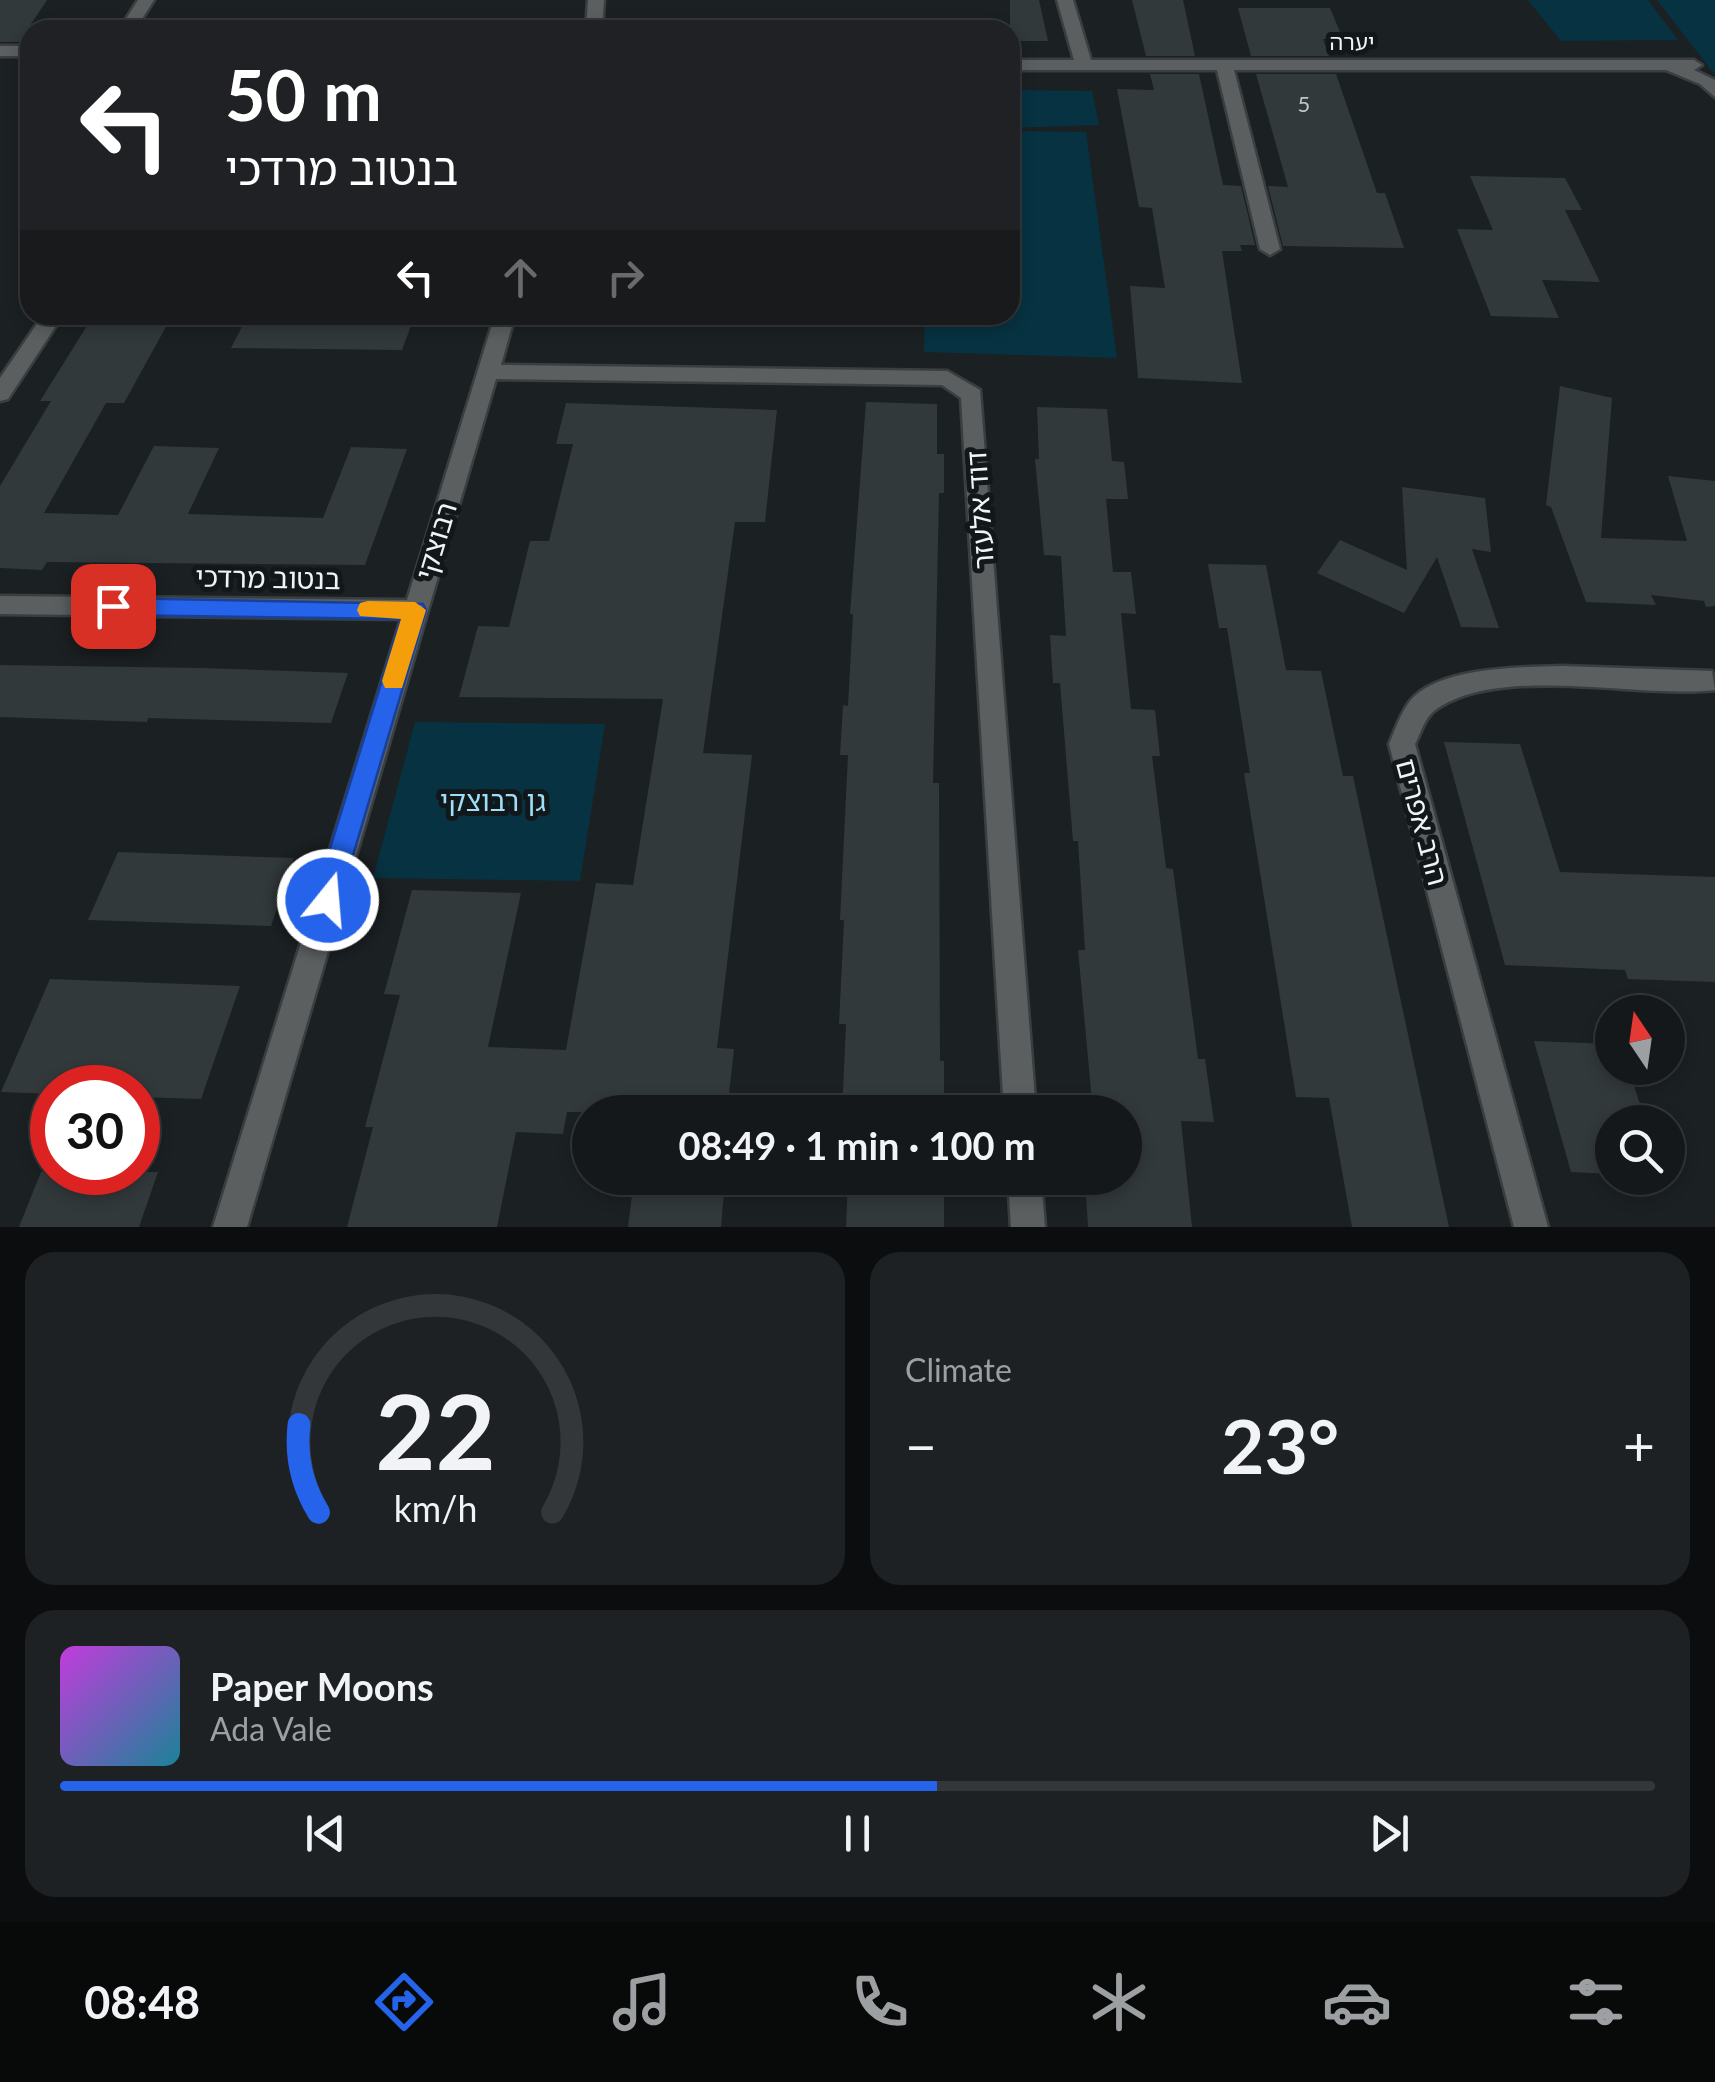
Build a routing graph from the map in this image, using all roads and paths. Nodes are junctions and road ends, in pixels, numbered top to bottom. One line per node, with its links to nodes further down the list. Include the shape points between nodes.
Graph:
1 (1065, 0): 2 (street)
2 (1084, 64): 4 (street, יערה); 5 (street, יערה)
3 (1694, 64): 6 (street, יערה)
4 (1020, 65)
5 (1224, 65): 6 (street, יערה); 8 (street)
6 (1662, 65): 7 (street, via 1706,80)
7 (1715, 92)
8 (1270, 249)
9 (45, 325): 12 (street)
10 (502, 325): 11 (street, רבוצקי)
11 (488, 372): 14 (street, רבוצקי); 16 (street, דוד אלעזר, via 947,378 972,395)
12 (0, 394)
13 (0, 605): 14 (street, בנטוב מרדכי)
14 (415, 610): 18 (street, רבוצקי)
15 (1712, 681): 20 (street, הרב אפרים, via 1530,677 1468,683 1422,704 1402,744)
16 (1019, 1095)
17 (1025, 1195): 19 (street)
18 (230, 1227)
19 (1028, 1227)
20 (1531, 1227)

